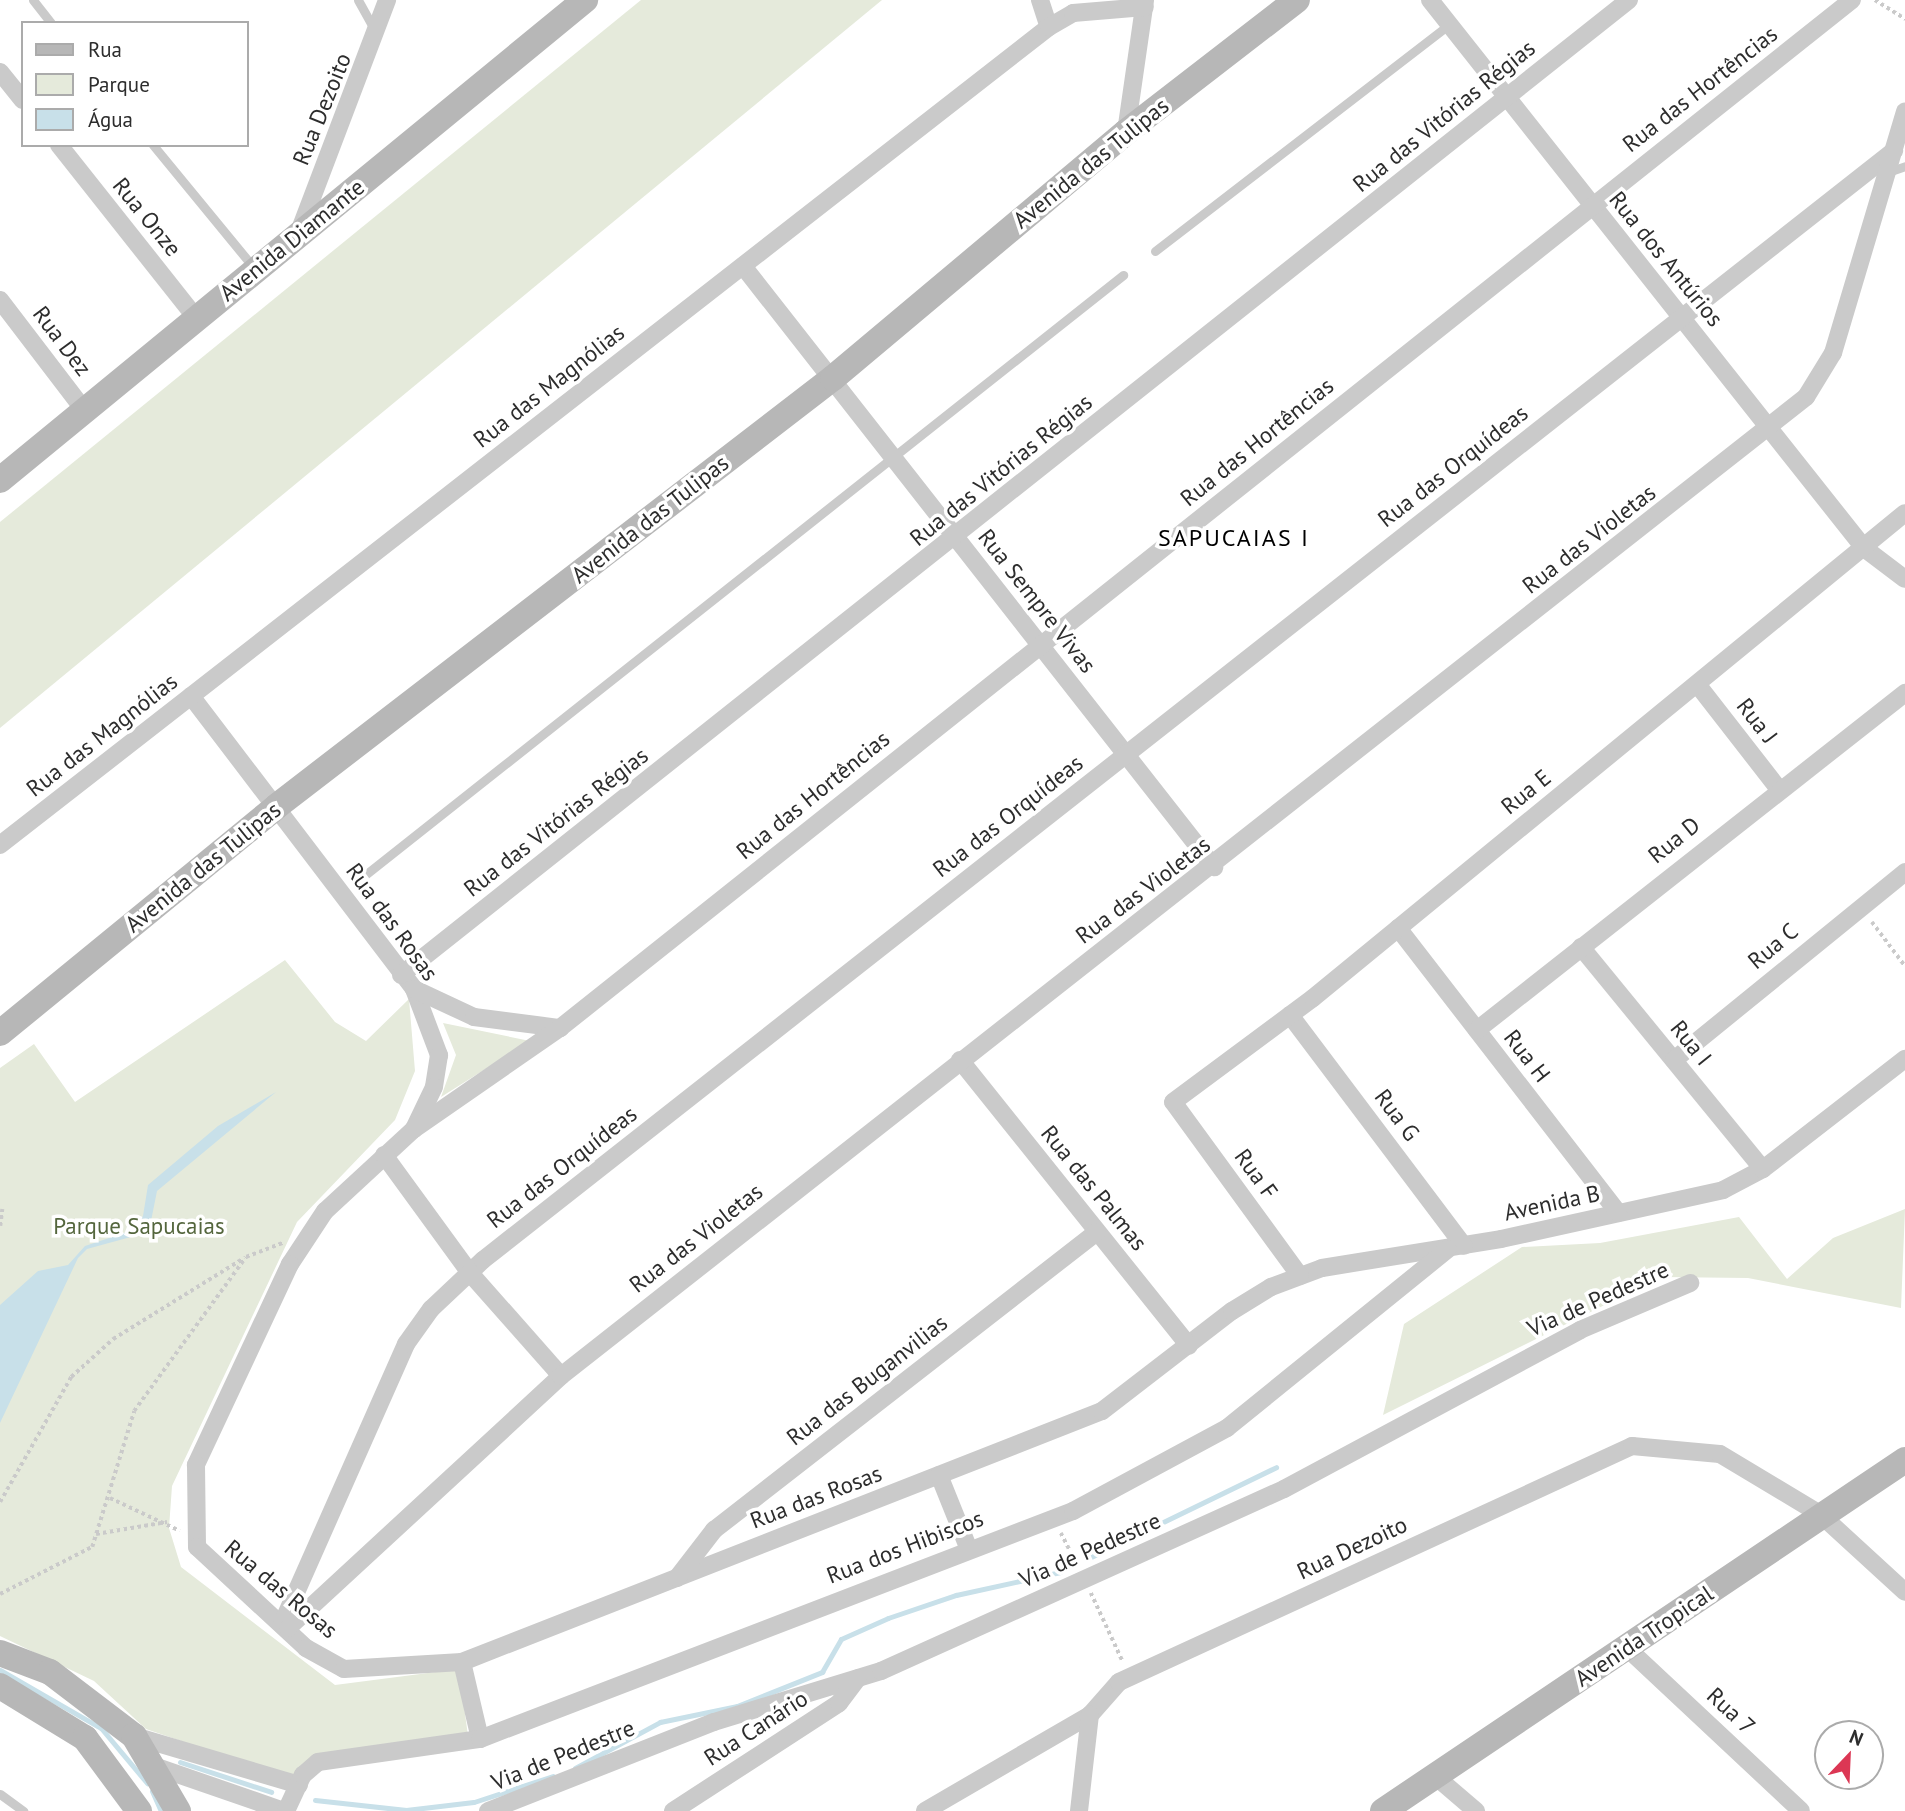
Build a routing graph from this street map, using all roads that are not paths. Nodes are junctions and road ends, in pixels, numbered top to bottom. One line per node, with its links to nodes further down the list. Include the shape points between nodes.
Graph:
1 (33, 0): 11 (lane)
2 (358, 0): 14 (lane)
3 (387, 0): 14 (street, Rua Dezoito)
4 (584, 0): 25 (street, Avenida Diamante)
5 (1040, 0): 13 (street)
6 (1297, 0): 19 (street, Avenida das Tulipas)
7 (1430, 0): 12 (street, Rua dos Antúrios)
8 (1629, 0): 16 (street, Rua das Vitórias Régias)
9 (1852, 0): 24 (street, Rua das Hortências)
10 (1145, 4): 13 (street, Rua das Magnólias, via 1073,13); 19 (street)
11 (49, 21)
12 (1450, 24): 16 (street, Rua dos Antúrios); 26 (lane)
13 (1049, 27): 27 (street, Rua das Magnólias)
14 (378, 36): 25 (street, Rua Dezoito)
15 (0, 72): 17 (street)
16 (1507, 97): 24 (street, Rua dos Antúrios); 39 (street, Rua das Vitórias Régias)
17 (21, 98)
18 (1905, 111): 22 (street, Rua das Violetas)
19 (1126, 132): 33 (street, Avenida das Tulipas)
20 (61, 147): 32 (street, Rua Onze)
21 (155, 147): 28 (lane)
22 (1894, 151): 23 (street, Rua das Violetas); 31 (street, Rua das Orquídeas)
23 (1896, 169): 35 (street, Rua das Violetas, via 1833,353 1806,397)
24 (1592, 206): 31 (street, Rua dos Antúrios); 42 (street, Rua das Hortências)
25 (298, 235): 28 (street, Avenida Diamante)
26 (1155, 251)
27 (743, 266): 33 (street, Rua Sempre Vivas); 45 (street, Rua das Magnólias)
28 (256, 270): 32 (street, Avenida Diamante)
29 (1123, 275): 36 (lane)
30 (0, 300): 34 (street, Rua Dez)
31 (1682, 317): 35 (street, Rua dos Antúrios); 46 (street, Rua das Orquídeas)
32 (197, 318): 34 (street, Avenida Diamante)
33 (833, 378): 36 (street, Rua Sempre Vivas); 48 (street, Avenida das Tulipas)
34 (85, 411): 37 (street, Avenida Diamante)
35 (1769, 428): 40 (street, Rua dos Antúrios); 50 (street, Rua das Violetas)
36 (894, 457): 39 (street, Rua Sempre Vivas); 52 (lane)
37 (0, 480)
38 (1905, 513): 40 (street, Rua E)
39 (956, 537): 42 (street, Rua Sempre Vivas); 55 (street, Rua das Vitórias Régias)
40 (1864, 548): 41 (street, Rua dos Antúrios); 43 (street, Rua E)
41 (1905, 579)
42 (1042, 645): 46 (street, Rua Sempre Vivas); 58 (street, Rua das Hortências)
43 (1697, 684): 47 (street, Rua J); 53 (street, Rua E)
44 (1905, 693): 47 (street, Rua D)
45 (191, 696): 48 (street, Rua das Rosas); 49 (street, Rua das Magnólias)
46 (1123, 757): 50 (street, Rua Sempre Vivas); 71 (street, Rua das Orquídeas)
47 (1778, 788): 54 (street, Rua D)
48 (277, 806): 55 (street, Rua das Rosas); 60 (street, Avenida das Tulipas)
49 (0, 845)
50 (1214, 867): 62 (street, Rua das Violetas)
51 (1905, 872): 63 (street, Rua C)
52 (366, 876)
53 (1398, 928): 57 (street, Rua E); 59 (street, Rua H)
54 (1581, 947): 59 (street, Rua D); 63 (street, Rua I)
55 (401, 975): 56 (street, Rua das Rosas)
56 (414, 989): 58 (street, via 474,1017); 65 (street, Rua das Rosas, via 439,1055 434,1087)
57 (1290, 1014): 64 (street, Rua E); 70 (street, Rua G)
58 (561, 1028): 65 (street, Rua das Hortências)
59 (1477, 1030): 68 (street, Rua H)
60 (0, 1033)
61 (1905, 1059): 67 (street, Avenida B)
62 (960, 1060): 69 (street, Rua das Palmas); 75 (street, Rua das Violetas)
63 (1674, 1060): 67 (street, Rua I)
64 (1173, 1102): 72 (street, Rua F)
65 (414, 1129): 66 (street, Rua das Rosas)
66 (384, 1155): 71 (street); 82 (street, Rua das Rosas, via 325,1211 311,1233 239,1362 196,1465 192,1497 197,1547)
67 (1763, 1170): 68 (street, Avenida B, via 1723,1190)
68 (1618, 1213): 70 (street, Avenida B)
69 (1097, 1232): 74 (street, Rua das Palmas); 80 (street, Rua das Buganvilias, via 714,1530)
70 (1456, 1247): 72 (street, Avenida B); 79 (street, Rua dos Hibiscos, via 1227,1428 1054,1519)
71 (470, 1273): 75 (street); 82 (street, Rua das Orquídeas, via 406,1344)
72 (1300, 1276): 74 (street, Avenida B, via 1271,1287)
73 (1690, 1283): 86 (street, Via de Pedestre, via 1580,1330 1284,1489)
74 (1189, 1346): 77 (street, Rua das Rosas, via 1102,1411)
75 (561, 1376): 82 (street, Rua das Violetas)
76 (1905, 1460): 78 (street, Avenida Tropical)
77 (939, 1475): 79 (street); 80 (street, Rua das Rosas)
78 (1820, 1514): 81 (street, Rua Dezoito); 83 (street, Avenida Tropical); 88 (street, Rua Dezoito, via 1720,1454 1632,1446 1130,1677)
79 (968, 1547): 90 (street, Rua dos Hibiscos)
80 (677, 1578): 85 (street, Rua das Rosas)
81 (1905, 1592)
82 (285, 1626): 85 (street, Rua das Rosas, via 306,1648 344,1669)
83 (1627, 1648): 92 (street, Avenida Tropical); 105 (street, Rua 7)
84 (0, 1653): 89 (street, via 50,1672)
85 (462, 1662): 90 (street)
86 (858, 1678): 99 (street, Via de Pedestre, via 714,1722); 100 (street, Rua Canário, via 839,1703)
87 (0, 1686): 96 (street, via 85,1738)
88 (1090, 1715): 101 (street, Rua Dezoito); 102 (street)
89 (134, 1736): 91 (street); 93 (street)
90 (480, 1739): 93 (street, Rua dos Hibiscos, via 318,1762)
91 (154, 1766): 97 (street); 98 (street)
92 (1435, 1776): 103 (street, Avenida Tropical); 104 (street)
93 (299, 1785): 98 (street)
94 (0, 1794): 95 (lane)
95 (23, 1811)
96 (139, 1811)
97 (178, 1811)
98 (285, 1811)
99 (488, 1811)
100 (673, 1811)
101 (925, 1811)
102 (1079, 1811)
103 (1383, 1811)
104 (1476, 1811)
105 (1801, 1811)

